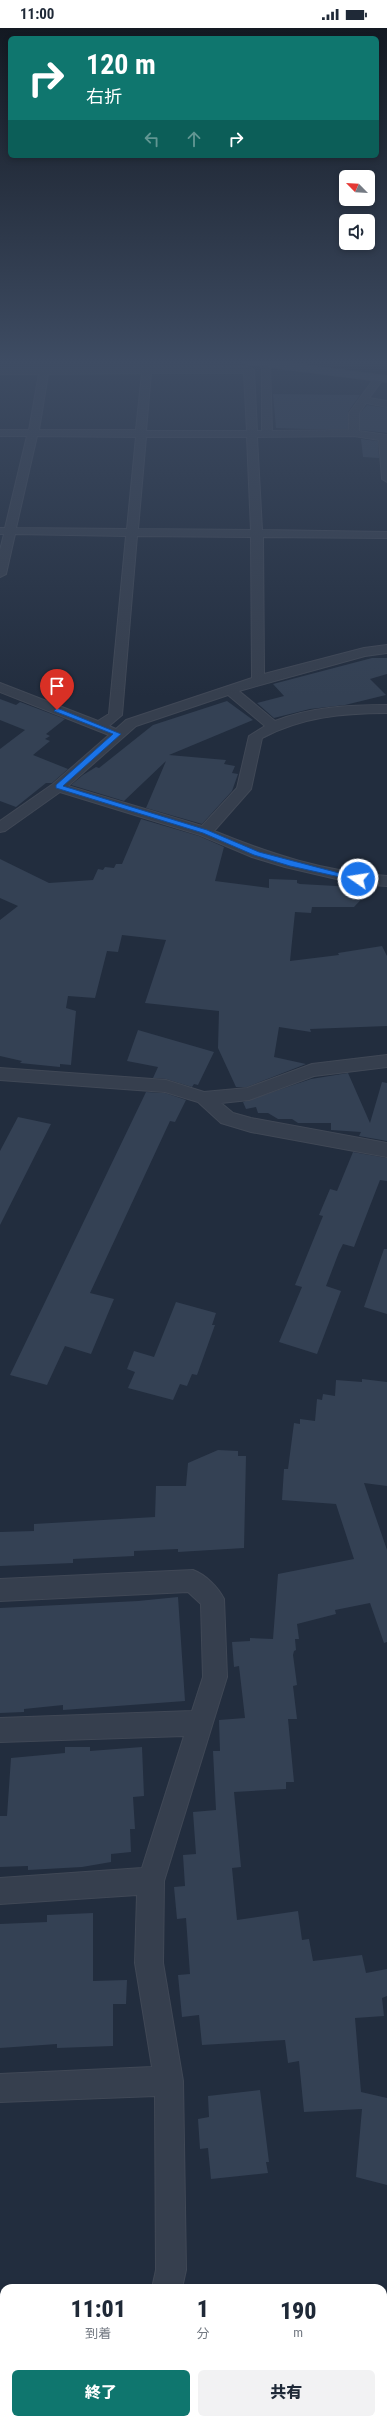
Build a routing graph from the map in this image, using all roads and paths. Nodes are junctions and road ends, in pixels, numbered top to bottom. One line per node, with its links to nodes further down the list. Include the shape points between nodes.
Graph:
1 (22, 473): 4 (street)
2 (138, 473): 5 (street)
3 (255, 473): 6 (street)
4 (5, 531): 5 (street); 8 (street)
5 (133, 533): 6 (street); 15 (street, via 116,715)
6 (257, 534): 7 (street); 10 (street)
7 (387, 535)
8 (0, 574)
9 (387, 649): 10 (street, via 364,652)
10 (258, 680): 12 (street)
11 (0, 687): 15 (street)
12 (229, 689): 14 (street); 16 (street, via 131,723)
13 (387, 709): 14 (street, via 351,708 308,715)
14 (272, 726): 19 (street, via 256,736 244,789)
15 (99, 727): 16 (street)
16 (117, 734): 17 (street)
17 (58, 786): 18 (street); 19 (street)
18 (0, 828)
19 (205, 832): 20 (street, via 257,854 290,864 358,879)
20 (387, 881)
21 (387, 1061): 23 (street, via 312,1070 249,1094)
22 (0, 1074): 23 (street, via 166,1086)
23 (204, 1098): 24 (street, via 227,1118 251,1125)
24 (387, 1150)
25 (0, 1590): 26 (street, via 193,1581 212,1599 215,1677)
26 (201, 1723): 27 (street); 28 (street)
27 (0, 1730)
28 (151, 1881): 29 (street); 30 (street, via 149,1963)
29 (0, 1891)
30 (169, 2081): 31 (street); 32 (street, via 171,2270)
31 (0, 2088)
32 (168, 2284)

